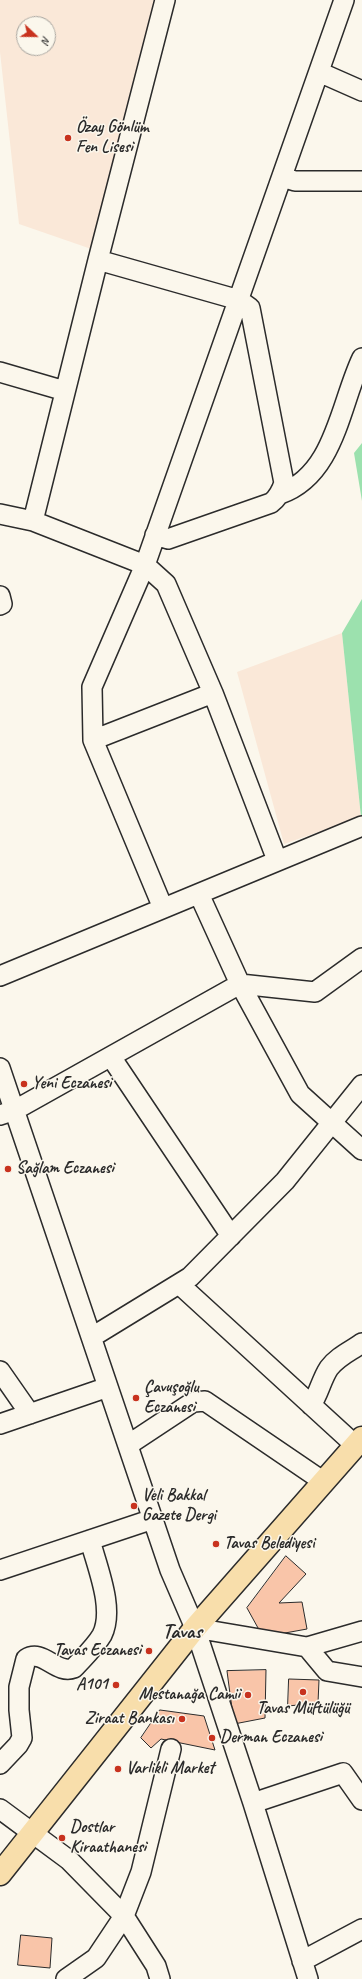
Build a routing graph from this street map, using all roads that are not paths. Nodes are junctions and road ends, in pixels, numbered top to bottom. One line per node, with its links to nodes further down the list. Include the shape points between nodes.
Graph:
1 (165, 0): 7 (street)
2 (344, 0): 3 (street)
3 (319, 72): 4 (street); 5 (street)
4 (362, 90)
5 (282, 177): 6 (street, via 295,181); 8 (street)
6 (362, 181)
7 (98, 260): 8 (street); 11 (street)
8 (238, 300): 12 (street, via 250,308 284,483); 15 (street)
9 (362, 358): 12 (street, via 334,435 316,468 301,483)
10 (0, 372): 11 (street)
11 (65, 391): 14 (street)
12 (280, 494): 15 (street, via 271,503 168,539)
13 (0, 514): 14 (street)
14 (33, 522): 16 (street)
15 (155, 535): 16 (street)
16 (145, 565): 19 (street, via 166,584); 20 (street, via 92,687)
17 (0, 596): 18 (street)
18 (0, 605)
19 (213, 693): 20 (street); 22 (street)
20 (93, 740): 24 (street)
21 (362, 826): 22 (street)
22 (277, 860): 23 (street)
23 (199, 894): 24 (street); 27 (street)
24 (163, 908): 26 (street)
25 (362, 958): 27 (street, via 315,992)
26 (0, 976)
27 (240, 984): 28 (street); 32 (street, via 300,1094)
28 (110, 1057): 31 (street); 34 (street)
29 (0, 1068): 31 (street)
30 (362, 1085): 32 (street)
31 (8, 1113): 36 (street)
32 (332, 1123): 33 (street); 34 (street, via 285,1181)
33 (362, 1150)
34 (231, 1236): 35 (street, via 190,1277)
35 (178, 1284): 36 (street); 40 (street)
36 (92, 1337): 39 (street)
37 (362, 1343): 40 (street, via 330,1367)
38 (0, 1371): 41 (street)
39 (108, 1387): 41 (street); 44 (street)
40 (311, 1405): 43 (street)
41 (30, 1414): 42 (street)
42 (0, 1424)
43 (359, 1442): 45 (main road)
44 (128, 1445): 45 (street, via 190,1404 205,1401); 46 (street)
45 (324, 1482): 49 (main road)
46 (153, 1519): 47 (street); 49 (street, via 170,1570)
47 (90, 1540): 48 (street); 54 (street, via 106,1602 104,1630 74,1668 64,1670 39,1656 26,1659 19,1687 18,1710 22,1738)
48 (0, 1570)
49 (195, 1628): 51 (street); 56 (street); 58 (main road)
50 (362, 1631): 51 (street)
51 (307, 1647): 52 (street, via 327,1671)
52 (362, 1677)
53 (171, 1749): 60 (street, via 141,1872)
54 (0, 1764)
55 (362, 1800): 56 (street, via 343,1773)
56 (253, 1803): 62 (street)
57 (0, 1809): 58 (street)
58 (32, 1832): 59 (main road); 60 (street, via 69,1860)
59 (0, 1874)
60 (124, 1916): 63 (street, via 96,1958); 64 (street, via 156,1966)
61 (362, 1929): 62 (street)
62 (302, 1961): 65 (street)
63 (66, 1979)
64 (160, 1979)
65 (308, 1979)

